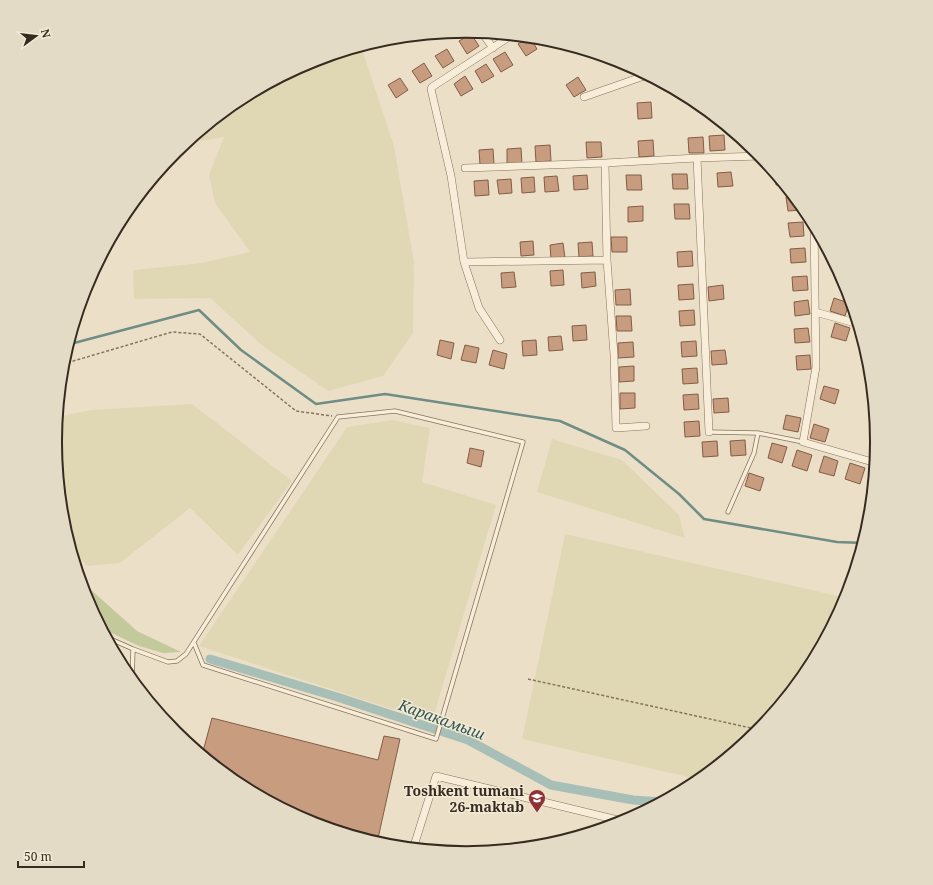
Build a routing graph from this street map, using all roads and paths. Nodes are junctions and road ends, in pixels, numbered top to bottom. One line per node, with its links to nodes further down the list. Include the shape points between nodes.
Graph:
1 (487, 39): 3 (street)
2 (505, 40): 3 (street)
3 (493, 48): 12 (street, via 431,89 451,176)
4 (640, 78): 5 (street)
5 (584, 97)
6 (753, 156): 7 (street)
7 (697, 158): 8 (street); 19 (street)
8 (604, 163): 9 (street); 11 (street)
9 (465, 168)
10 (814, 236): 13 (street)
11 (607, 260): 12 (street); 18 (street, via 616,428)
12 (464, 262): 15 (street, via 478,308)
13 (815, 312): 14 (street); 21 (street, via 816,367)
14 (853, 322)
15 (500, 340)
16 (71, 361): 17 (path, via 172,332 200,334 296,411)
17 (338, 417): 25 (lane); 25 (lane, via 395,411 523,442 436,739 203,665)
18 (646, 426)
19 (709, 432): 20 (lane)
20 (758, 433): 21 (lane); 23 (lane, via 754,453)
21 (803, 442): 22 (street)
22 (870, 461)
23 (728, 512)
24 (114, 640): 26 (lane)
25 (194, 643): 26 (lane, via 186,654 168,662)
26 (133, 649): 27 (lane)
27 (132, 670)
28 (528, 679): 29 (path)
29 (753, 729)
30 (614, 819): 31 (street, via 436,776)
31 (415, 844)

